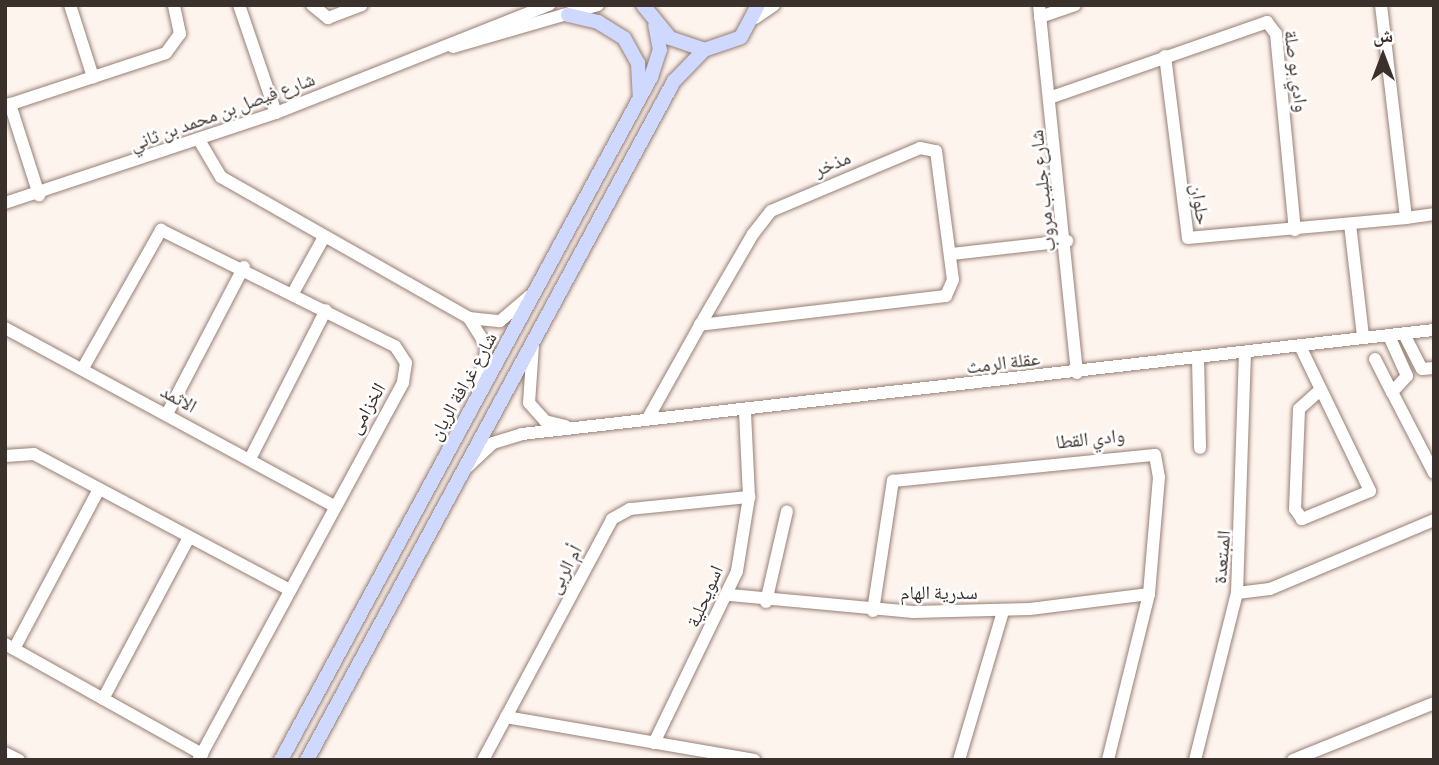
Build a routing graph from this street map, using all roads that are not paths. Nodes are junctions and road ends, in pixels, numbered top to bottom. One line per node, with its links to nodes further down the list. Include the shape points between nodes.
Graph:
1 (70, 5): 21 (street)
2 (174, 5): 21 (street, via 181,28 171,50)
3 (239, 5): 25 (street)
4 (312, 5): 5 (street, via 328,18)
5 (362, 5)
6 (549, 5): 15 (street, شارع فيصل بن محمد بن ثاني)
7 (598, 5): 14 (street, شارع فيصل بن محمد بن ثاني)
8 (774, 5): 13 (street)
9 (1075, 5): 12 (street)
10 (1381, 5): 30 (street)
11 (641, 6): 16 (main road)
12 (1040, 11): 22 (street, شارع جليب مروب)
13 (757, 12): 19 (main road, via 741,37)
14 (568, 15): 17 (street, شارع فيصل بن محمد بن ثاني); 23 (main road, via 598,22 624,38 638,63)
15 (499, 23): 17 (street); 18 (street, شارع فيصل بن محمد بن ثاني)
16 (655, 25): 19 (main road, via 677,42); 23 (main road, شارع غرافة الريان, via 659,55)
17 (504, 37): 18 (street, شارع فيصل بن محمد بن ثاني)
18 (449, 48): 25 (street, شارع فيصل بن محمد بن ثاني)
19 (704, 50): 47 (main road, via 674,81)
20 (1165, 56): 22 (street, وادي بو صلة); 32 (street, حلوان, via 1184,233 1194,240); 32 (street, وادي بو صلة, via 1257,22 1272,25)
21 (93, 77): 24 (street)
22 (1052, 97): 34 (street, شارع جليب مروب)
23 (640, 100): 38 (main road, شارع غرافة الريان)
24 (8, 105): 27 (street)
25 (276, 113): 26 (street, شارع فيصل بن محمد بن ثاني)
26 (199, 140): 27 (street, شارع فيصل بن محمد بن ثاني); 33 (street, via 221,177)
27 (39, 195): 28 (street, شارع فيصل بن محمد بن ثاني)
28 (5, 203)
29 (1434, 214): 30 (street, حلوان)
30 (1406, 218): 31 (street, حلوان)
31 (1350, 224): 32 (street, حلوان); 46 (street)
32 (1295, 230)
33 (324, 237): 37 (street); 40 (street)
34 (1067, 240): 35 (street); 54 (street, شارع جليب مروب)
35 (951, 254): 41 (street, مذخر, via 953,287 938,300); 41 (street, مذخر, via 939,156 920,148 771,211)
36 (244, 267): 37 (street, الخزامى); 52 (street, الخزامى, via 161,230); 59 (street)
37 (293, 293): 39 (street, الخزامى)
38 (534, 295): 40 (street, via 499,321); 57 (main road, شارع غرافة الريان)
39 (327, 310): 64 (street); 69 (street, الخزامى, via 395,346 406,363 403,383)
40 (469, 318): 57 (street, via 487,347)
41 (700, 325): 60 (street, مذخر)
42 (5, 328): 52 (street, الاثمد)
43 (1434, 330): 44 (street, عقلة الرمث)
44 (1404, 334): 45 (street, عقلة الرمث); 53 (street, via 1422,369)
45 (1389, 336): 46 (street, عقلة الرمث); 56 (street, via 1407,376)
46 (1363, 337): 48 (street, عقلة الرمث)
47 (533, 345): 61 (street, عقلة الرمث, via 528,403 545,421); 65 (main road)
48 (1300, 346): 49 (street, عقلة الرمث); 55 (street)
49 (1245, 353): 50 (street, عقلة الرمث); 74 (street, المبتعدة)
50 (1198, 358): 54 (street, عقلة الرمث); 62 (street)
51 (1375, 359): 56 (street)
52 (83, 368): 59 (street, الاثمد)
53 (1434, 368)
54 (1077, 373): 58 (street, عقلة الرمث)
55 (1319, 391): 55 (street, via 1370,491 1302,519 1295,509 1299,409)
56 (1392, 392): 66 (street)
57 (479, 396): 86 (main road, شارع غرافة الريان)
58 (745, 412): 60 (street, عقلة الرمث); 68 (street, اسويحلية)
59 (167, 414): 64 (street, الاثمد)
60 (647, 420): 61 (street, عقلة الرمث)
61 (576, 427): 65 (street, عقلة الرمث, via 501,439)
62 (1200, 448)
63 (5, 456): 67 (street, via 34,454)
64 (250, 459): 69 (street, الاثمد)
65 (465, 469): 87 (main road)
66 (1434, 473)
67 (99, 489): 72 (street); 80 (street)
68 (749, 497): 76 (street, اسويحلية); 83 (street, أم الربى, via 631,509 612,519)
69 (332, 505): 73 (street, الخزامى)
70 (787, 511): 77 (street)
71 (1434, 520): 74 (street, via 1270,589)
72 (189, 537): 73 (street); 81 (street)
73 (288, 589): 85 (street, الخزامى)
74 (1237, 593): 92 (street, المبتعدة)
75 (1149, 594): 78 (street, وادي القطا, via 1159,463 1151,453 1134,453 893,481); 79 (street, سدرية الهام); 91 (street, وادي القطا)
76 (730, 595): 77 (street, سدرية الهام); 84 (street, اسويحلية)
77 (766, 603): 78 (street, سدرية الهام)
78 (873, 611): 79 (street, سدرية الهام)
79 (1003, 611): 90 (street)
80 (10, 647): 81 (street)
81 (103, 699): 85 (street)
82 (1434, 703): 93 (street)
83 (506, 717): 84 (street); 88 (street, أم الربى)
84 (654, 743): 89 (street)
85 (200, 757)
86 (281, 760)
87 (307, 760)
88 (483, 760)
89 (754, 760)
90 (959, 760)
91 (1108, 760)
92 (1195, 760)
93 (1293, 760)

